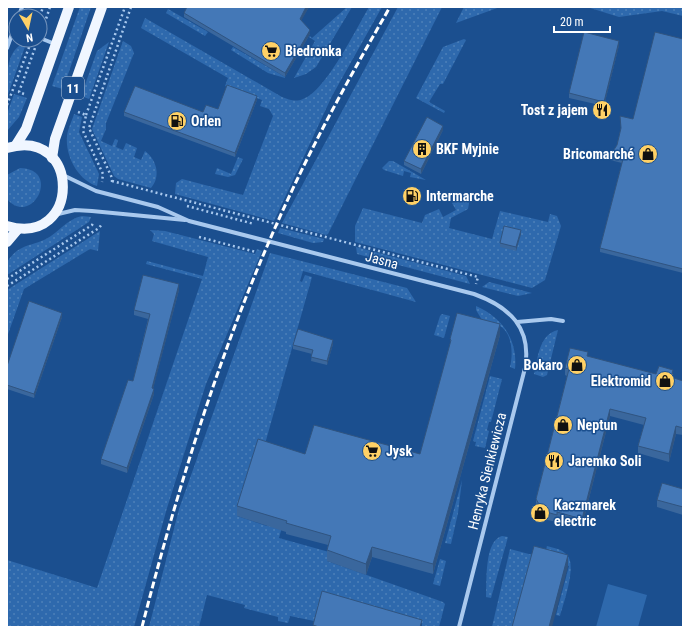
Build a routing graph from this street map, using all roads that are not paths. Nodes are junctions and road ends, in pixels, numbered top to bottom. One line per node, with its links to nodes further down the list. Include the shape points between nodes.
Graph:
1 (69, 7): 4 (main road, 11)
2 (102, 7): 6 (main road, 11, via 55,139)
3 (48, 41): 4 (street)
4 (56, 44): 5 (main road, 11, via 26,129)
5 (12, 146): 6 (main road, 11, via 34,146)
6 (52, 158): 7 (main road, 11)
7 (62, 175): 8 (main road, 11, via 63,197); 9 (street, Jasna, via 96,191 158,207)
8 (53, 215): 9 (street, Jasna, via 75,210); 11 (main road, 11, via 35,227)
9 (189, 221): 14 (street, Jasna, via 474,294 498,305)
10 (7, 226): 11 (main road, 11)
11 (18, 229): 12 (main road)
12 (7, 242)
13 (564, 321): 14 (street, via 551,319)
14 (517, 322): 15 (street, Henryka Sienkiewicza, via 526,345 525,368)
15 (459, 627)

